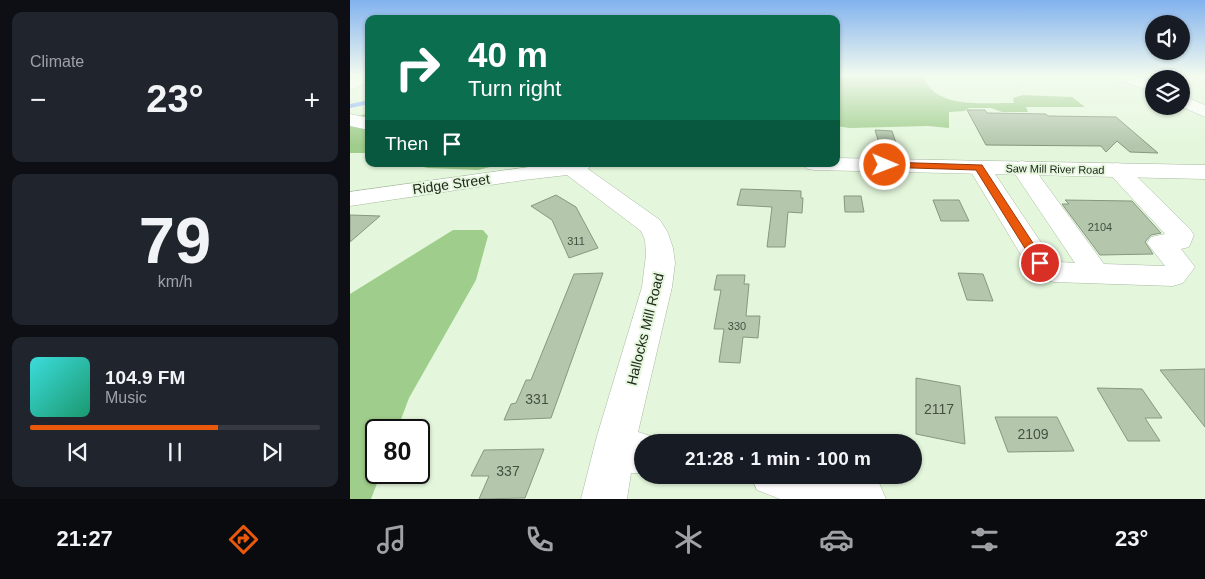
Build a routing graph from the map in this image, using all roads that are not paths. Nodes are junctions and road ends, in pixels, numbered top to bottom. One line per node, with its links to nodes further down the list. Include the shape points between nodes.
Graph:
1 (1190, 104): 2 (main road)
2 (1205, 112)
3 (350, 120): 4 (main road)
4 (365, 123)
5 (840, 164): 8 (main road, Saw Mill River Road)
6 (569, 167): 12 (main road, Ridge Street)
7 (578, 167): 14 (main road, Hallocks Mill Road, via 651,226 658,236 661,265)
8 (979, 167): 9 (main road, Saw Mill River Road); 13 (main road, via 1040,263 1054,272)
9 (1022, 168): 10 (main road, Saw Mill River Road); 13 (main road, via 1090,264)
10 (1117, 170): 11 (main road, Saw Mill River Road); 13 (main road, via 1181,235 1179,241 1162,243 1181,267 1173,276)
11 (1205, 172)
12 (350, 199)
13 (1085, 274)
14 (628, 452): 16 (main road, Hallocks Mill Road)
15 (806, 484): 17 (main road)
16 (604, 499)
17 (863, 499)

